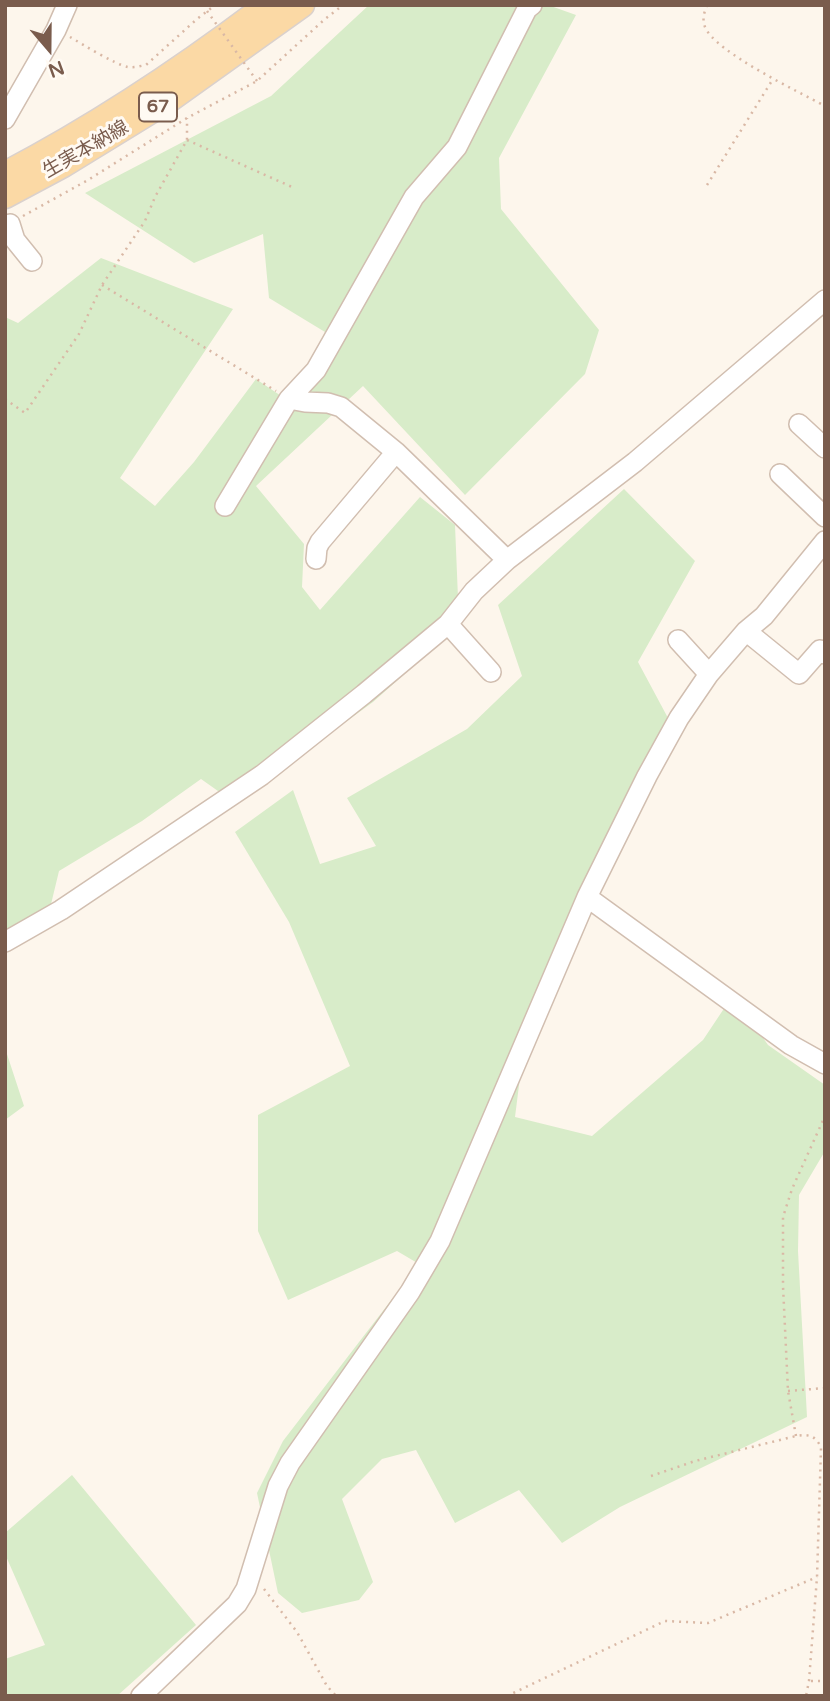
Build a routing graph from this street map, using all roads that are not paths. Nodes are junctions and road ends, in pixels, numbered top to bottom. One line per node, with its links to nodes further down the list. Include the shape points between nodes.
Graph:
1 (67, 5): 5 (street)
2 (267, 5): 6 (main road, 生実本納線 / 67, via 128,103)
3 (302, 5): 7 (main road, 生実本納線 / 67, via 169,100)
4 (532, 5): 11 (street, via 457,147 414,197 316,370)
5 (5, 118)
6 (5, 174)
7 (5, 196)
8 (10, 224): 9 (street, via 15,240)
9 (32, 261)
10 (822, 307): 20 (street, via 635,462)
11 (289, 399): 14 (street, via 341,407); 16 (street)
12 (799, 424): 13 (street)
13 (825, 448)
14 (396, 452): 19 (street, via 320,542); 20 (street)
15 (780, 474): 17 (street)
16 (225, 506)
17 (825, 517)
18 (825, 541): 22 (street, via 764,616)
19 (316, 559)
20 (507, 559): 21 (street)
21 (448, 624): 25 (street); 28 (street, via 262,775 61,910)
22 (746, 631): 24 (street, via 799,674 820,650); 26 (street)
23 (678, 640): 26 (street)
24 (825, 653)
25 (491, 673)
26 (709, 674): 27 (street, via 672,730)
27 (587, 897): 29 (street, via 791,1045); 30 (street, via 440,1241 290,1463 237,1604)
28 (5, 942)
29 (825, 1064)
30 (141, 1696)

